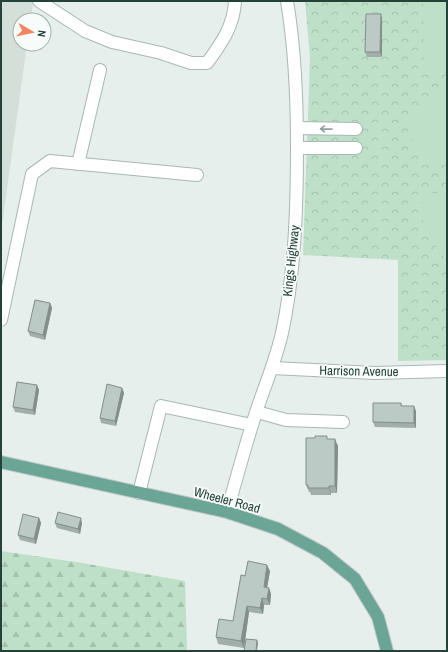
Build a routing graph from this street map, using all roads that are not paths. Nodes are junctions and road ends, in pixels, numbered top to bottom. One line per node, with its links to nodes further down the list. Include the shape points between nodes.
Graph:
1 (38, 1): 2 (street, via 85,31 112,42 191,63 207,63 221,44 234,15)
2 (235, 1)
3 (287, 1): 5 (street, Kings Highway)
4 (100, 70): 9 (street)
5 (297, 128): 6 (street, one-way to 5); 7 (street, Kings Highway)
6 (356, 129)
7 (297, 148): 8 (street); 12 (street, Kings Highway, via 296,219 290,277 282,331)
8 (356, 148)
9 (78, 164): 10 (street); 11 (street, via 50,161 32,174)
10 (197, 175)
11 (1, 320)
12 (272, 368): 13 (street, Harrison Avenue, via 375,373); 14 (street, Kings Highway)
13 (447, 372)
14 (257, 412): 15 (street, via 286,420); 16 (street, Kings Highway)
15 (343, 422)
16 (252, 424): 18 (street, via 160,406); 19 (street, Kings Highway)
17 (1, 462): 18 (main road, Wheeler Road)
18 (139, 493): 19 (main road, Wheeler Road)
19 (227, 512): 20 (main road, Wheeler Road, via 278,529 323,553 354,578 378,617)
20 (387, 651)

